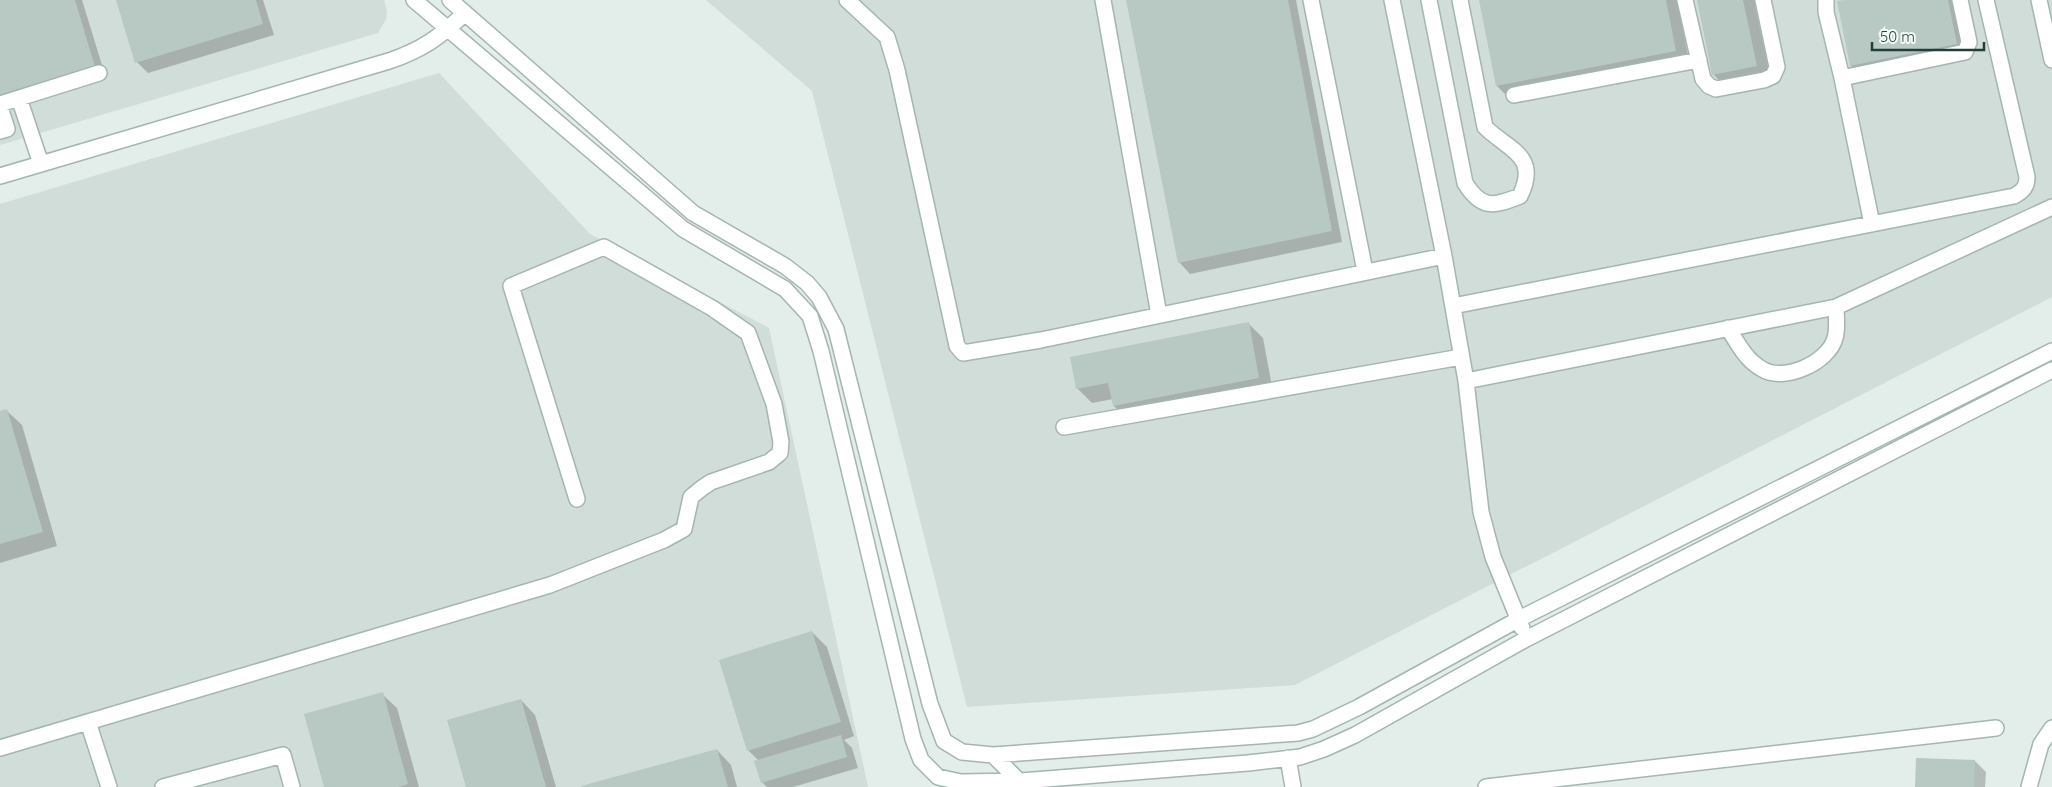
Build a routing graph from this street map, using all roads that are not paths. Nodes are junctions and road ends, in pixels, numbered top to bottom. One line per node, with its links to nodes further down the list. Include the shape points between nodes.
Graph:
1 (414, 0): 16 (street)
2 (450, 0): 15 (street)
3 (847, 0): 33 (street, via 887,37 957,346 964,353)
4 (1103, 0): 33 (street)
5 (1311, 0): 30 (street)
6 (1392, 0): 29 (street)
7 (1429, 0): 8 (street, via 1465,182 1474,197 1486,204 1502,203 1520,196 1527,182 1524,163 1515,148 1496,138 1485,127)
8 (1460, 0)
9 (1685, 0): 17 (street)
10 (1763, 0): 17 (street, via 1777,67 1773,76 1716,89 1703,79)
11 (1826, 0): 20 (street)
12 (1960, 0): 20 (street, via 1969,42 1965,52)
13 (1986, 0): 28 (street, via 2027,184 2014,196)
14 (2039, 0): 18 (street)
15 (465, 13): 16 (street); 49 (street, via 693,213 785,266 819,297 836,329 930,704 944,741 962,752)
16 (447, 30): 25 (street, via 416,51 390,61); 52 (street, via 683,230 785,289 810,316 912,739 921,760 938,777)
17 (1699, 60): 21 (street)
18 (2052, 60)
19 (99, 73): 22 (street)
20 (1842, 78): 28 (street)
21 (1514, 95)
22 (19, 98): 23 (street); 25 (street)
23 (0, 105): 24 (street, via 7,129)
24 (0, 131)
25 (41, 164): 26 (street)
26 (0, 176)
27 (2052, 207): 32 (street)
28 (1872, 224): 31 (street)
29 (1444, 256): 30 (street); 31 (street)
30 (1365, 271): 33 (street)
31 (1453, 306): 36 (street)
32 (1836, 307): 34 (street); 34 (street, via 1835,338 1824,357 1806,368 1778,374 1764,371 1748,358)
33 (1159, 315)
34 (1728, 328): 38 (street)
35 (2052, 351): 39 (street)
36 (1461, 357): 38 (street); 40 (street)
37 (2052, 370): 41 (street)
38 (1466, 380): 43 (street, via 1482,512 1492,557)
39 (1915, 421): 41 (street); 43 (street)
40 (1064, 427)
41 (1921, 439): 44 (street)
42 (577, 499): 45 (street, via 510,286 604,247 748,332 774,404 780,453 769,462 711,482 691,497 684,529 550,585)
43 (1519, 620): 44 (street); 49 (street, via 1359,707 1298,733)
44 (1526, 639): 50 (street, via 1355,735 1324,749)
45 (88, 722): 48 (street); 53 (street)
46 (1996, 728): 57 (street)
47 (2052, 728): 58 (street, via 2041,744)
48 (0, 748)
49 (988, 755): 51 (street); 52 (street)
50 (1288, 758): 51 (street); 56 (street)
51 (1023, 784): 52 (street)
52 (989, 785)
53 (109, 787)
54 (163, 787): 55 (street, via 282,755)
55 (292, 787)
56 (1293, 787)
57 (1486, 787)
58 (2028, 787)

